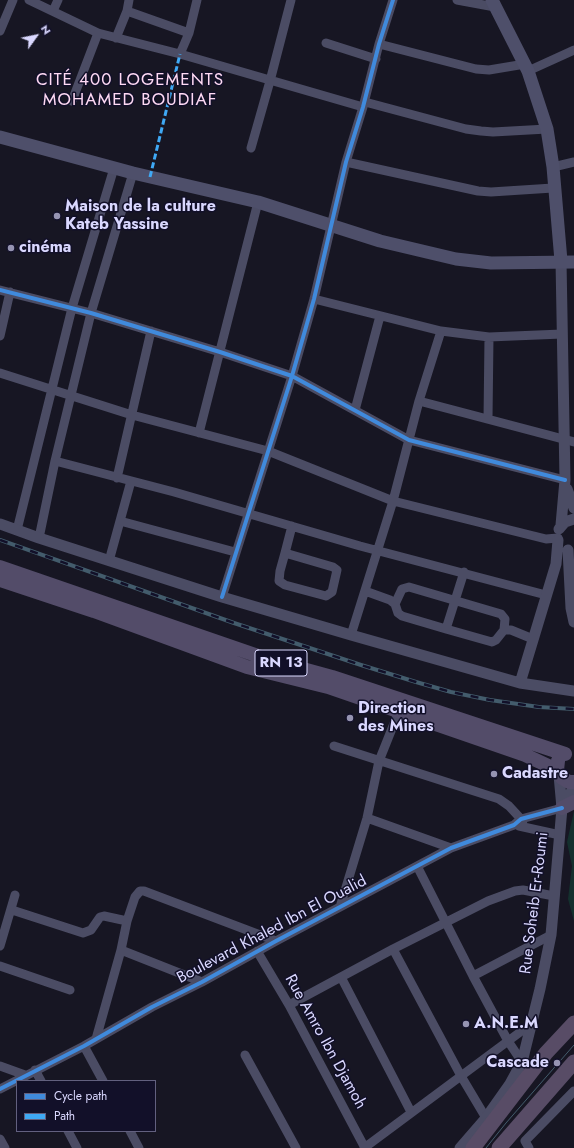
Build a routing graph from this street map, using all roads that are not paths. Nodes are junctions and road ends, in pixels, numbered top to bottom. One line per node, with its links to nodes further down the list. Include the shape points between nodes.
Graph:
1 (14, 0): 12 (street)
2 (29, 0): 10 (street)
3 (58, 0): 10 (street)
4 (129, 0): 11 (street)
5 (197, 0): 14 (street)
6 (291, 0): 22 (street)
7 (393, 0): 17 (street)
8 (458, 0): 9 (street)
9 (493, 3): 21 (main road)
10 (53, 11): 13 (street)
11 (127, 11): 14 (street); 15 (street)
12 (0, 31)
13 (98, 32): 15 (street); 23 (street)
14 (189, 33): 19 (street)
15 (116, 38): 19 (street)
16 (326, 43): 20 (street)
17 (379, 44): 20 (street); 21 (street, via 476,69)
18 (574, 50): 21 (street)
19 (180, 54): 22 (street)
20 (376, 59): 24 (street)
21 (527, 67): 25 (main road)
22 (270, 81): 24 (street); 27 (street)
23 (72, 101)
24 (364, 105): 25 (street, via 481,131); 28 (street)
25 (547, 129): 30 (main road)
26 (0, 137): 31 (main road)
27 (251, 148)
28 (346, 162): 33 (street, via 478,191); 35 (street)
29 (574, 162): 30 (street)
30 (553, 167): 33 (main road)
31 (114, 168): 32 (main road); 41 (street)
32 (133, 173): 34 (main road); 42 (street)
33 (553, 188): 36 (main road)
34 (258, 202): 35 (main road); 49 (street)
35 (331, 225): 36 (main road, via 380,241 456,259 491,263); 40 (street)
36 (561, 261): 37 (main road); 46 (street)
37 (574, 262)
38 (0, 290): 39 (street)
39 (10, 292): 41 (street); 47 (street)
40 (314, 299): 43 (street); 51 (street)
41 (72, 308): 42 (street); 52 (street)
42 (91, 313): 44 (street); 53 (street)
43 (380, 316): 45 (street); 55 (street)
44 (151, 331): 49 (street); 56 (street)
45 (441, 331): 48 (street); 54 (street)
46 (562, 334): 48 (street); 60 (street)
47 (0, 336)
48 (489, 337): 57 (street)
49 (220, 352): 51 (street); 58 (street)
50 (0, 373): 52 (street)
51 (292, 376): 55 (street); 61 (street)
52 (52, 389): 53 (street); 74 (street)
53 (72, 397): 56 (street); 62 (street)
54 (420, 401): 57 (street); 59 (street)
55 (355, 410): 59 (street)
56 (132, 415): 58 (street); 63 (street)
57 (488, 419): 60 (street)
58 (199, 433): 61 (street)
59 (409, 440): 64 (street); 66 (street)
60 (569, 441): 64 (street)
61 (268, 451): 66 (street); 68 (street)
62 (55, 461): 63 (street); 75 (street)
63 (117, 478): 65 (street)
64 (565, 480): 67 (street); 72 (street)
65 (131, 481): 68 (street); 70 (street)
66 (393, 501): 76 (street, via 546,539); 77 (street)
67 (574, 508)
68 (247, 514): 73 (street); 79 (street)
69 (574, 519): 72 (street)
70 (120, 521): 79 (street); 81 (street)
71 (0, 524): 74 (street)
72 (561, 525): 76 (street)
73 (292, 526): 77 (street); 80 (street)
74 (17, 530): 75 (street)
75 (39, 538): 81 (street)
76 (558, 539): 78 (street); 82 (street)
77 (377, 550): 84 (street); 86 (street)
78 (569, 550): 82 (street); 91 (street, via 571,608)
79 (235, 552): 88 (street)
80 (285, 553): 80 (street, via 279,581 326,596 332,592 337,570)
81 (109, 561): 88 (street)
82 (556, 564): 87 (street)
83 (0, 567): 100 (main road, RN 13, via 270,660)
84 (464, 572): 87 (street); 89 (street)
85 (0, 580): 98 (main road, RN 13, via 94,611 246,667 328,687)
86 (365, 591): 90 (street); 94 (street)
87 (546, 595): 95 (street)
88 (222, 597): 94 (street)
89 (455, 601): 90 (street, via 409,587 402,589); 92 (street); 93 (street, via 501,614 504,619)
90 (395, 604): 92 (street, via 402,616)
91 (574, 622)
92 (446, 628): 93 (street, via 492,642)
93 (504, 630): 95 (street, via 511,630)
94 (351, 635): 96 (street)
95 (533, 639): 96 (street)
96 (520, 683): 97 (street)
97 (574, 691)
98 (398, 711): 101 (street); 102 (main road, RN 13, via 525,755)
99 (334, 746): 101 (street)
100 (570, 752): 102 (main road, via 558,761)
101 (379, 761): 106 (street); 107 (street, via 500,799 509,806)
102 (558, 772): 103 (main road, via 565,780); 105 (street, Rue Soheib Er-Roumi)
103 (574, 782)
104 (574, 787): 105 (street, Rue Soheib Er-Roumi)
105 (568, 805): 107 (street, Boulevard Khaled Ibn El Oualid); 108 (street, Rue Soheib Er-Roumi)
106 (367, 818): 109 (street); 113 (street)
107 (520, 824): 108 (street); 109 (street, Boulevard Khaled Ibn El Oualid)
108 (560, 835): 112 (street, Rue Soheib Er-Roumi)
109 (451, 848): 110 (street, Boulevard Khaled Ibn El Oualid)
110 (417, 866): 113 (street, Boulevard Khaled Ibn El Oualid); 116 (street)
111 (15, 895): 114 (street)
112 (554, 896): 116 (street, via 515,891); 117 (street, Rue Soheib Er-Roumi)
113 (340, 907): 118 (street, Boulevard Khaled Ibn El Oualid)
114 (12, 910): 115 (street, via 83,933 91,930 100,917); 119 (street)
115 (127, 921): 118 (street, via 137,893 144,891); 121 (street)
116 (446, 922): 120 (street); 124 (street)
117 (550, 935): 124 (street); 130 (street, Rue Soheib Er-Roumi)
118 (276, 941): 122 (street, Boulevard Khaled Ibn El Oualid)
119 (0, 944)
120 (393, 948): 125 (street); 140 (street)
121 (121, 950): 126 (street); 131 (street)
122 (257, 951): 126 (street, Boulevard Khaled Ibn El Oualid); 128 (street, Rue Amro Ibn Djamoh)
123 (0, 966): 127 (street)
124 (473, 976): 132 (street)
125 (341, 977): 128 (street); 147 (street)
126 (202, 982): 131 (street, Boulevard Khaled Ibn El Oualid)
127 (70, 990)
128 (288, 1005): 156 (street, Rue Amro Ibn Djamoh)
129 (574, 1023): 158 (highway, via 546,1053)
130 (531, 1024): 132 (street); 135 (street, Rue Soheib Er-Roumi)
131 (96, 1039): 133 (street, Boulevard Khaled Ibn El Oualid)
132 (508, 1041): 135 (street); 140 (street)
133 (84, 1046): 138 (street, Boulevard Khaled Ibn El Oualid); 144 (street)
134 (245, 1055): 155 (street)
135 (522, 1062): 148 (street, Rue Soheib Er-Roumi)
136 (574, 1062): 159 (highway)
137 (0, 1066): 139 (street)
138 (35, 1070): 139 (street, Boulevard Khaled Ibn El Oualid); 143 (street)
139 (25, 1075): 142 (street, Boulevard Khaled Ibn El Oualid)
140 (461, 1076): 147 (street); 148 (street)
141 (16, 1080): 145 (street, Boulevard Khaled Ibn El Oualid)
142 (16, 1080)
143 (40, 1080)
144 (102, 1080)
145 (0, 1089)
146 (574, 1091): 160 (street, via 525,1141)
147 (411, 1112): 156 (street)
148 (486, 1118): 157 (street, Rue Soheib Er-Roumi)
149 (69, 1132): 153 (street)
150 (131, 1132): 154 (street)
151 (0, 1139): 152 (street)
152 (5, 1148)
153 (77, 1148)
154 (139, 1148)
155 (296, 1148)
156 (364, 1148)
157 (460, 1148)
158 (473, 1148)
159 (499, 1148)
160 (529, 1148)

